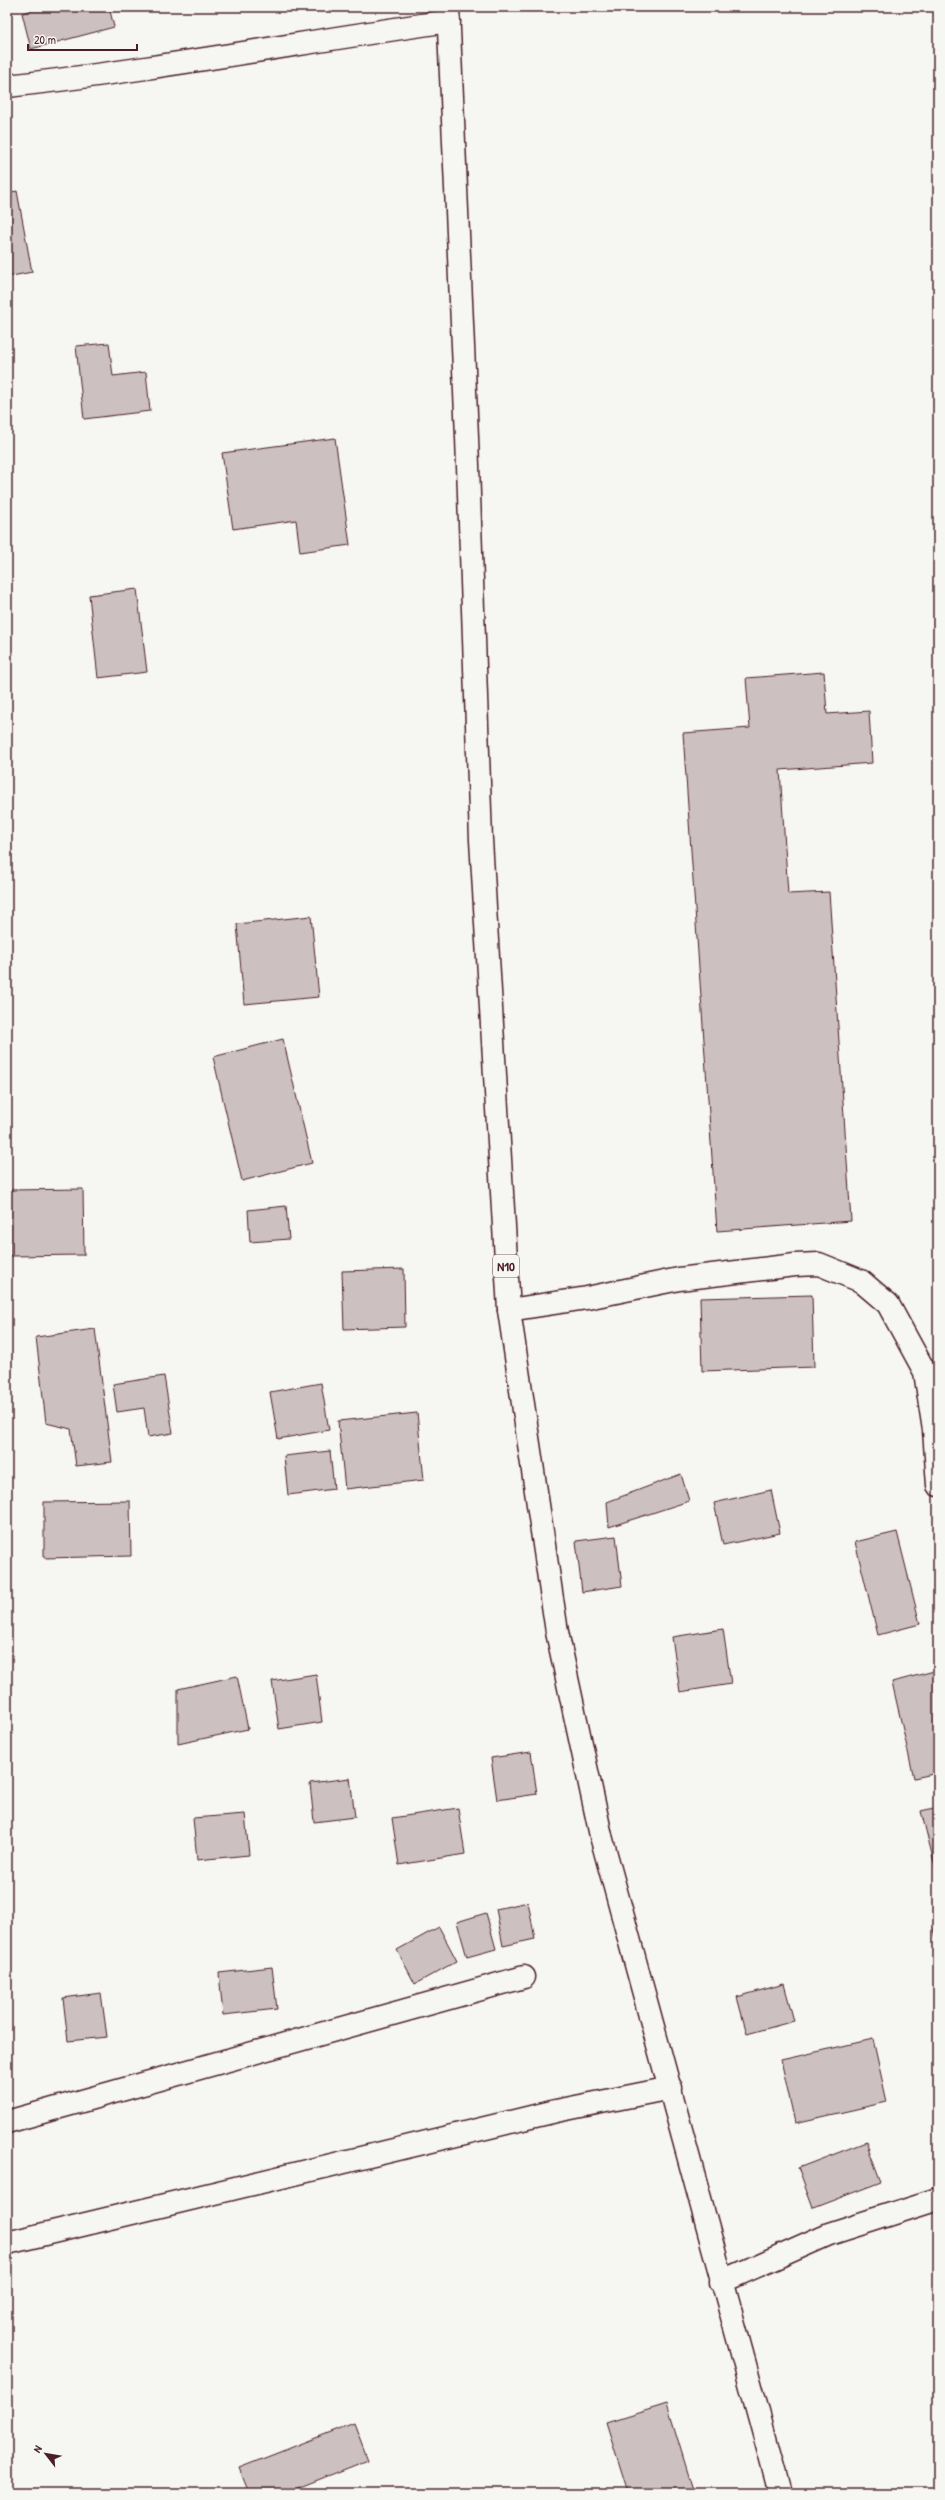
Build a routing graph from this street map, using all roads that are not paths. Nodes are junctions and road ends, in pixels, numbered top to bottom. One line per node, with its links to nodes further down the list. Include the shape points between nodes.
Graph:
1 (449, 14): 2 (main road, via 103,75); 3 (main road, N10, via 481,840)
2 (7, 86)
3 (509, 1310): 4 (main road, via 587,1298 678,1279 795,1265 819,1264 861,1281 888,1304 925,1372 934,1430); 6 (main road, N10, via 557,1632 601,1836)
4 (938, 1485)
5 (524, 1977): 7 (main road)
6 (671, 2088): 9 (main road, via 533,2116); 10 (main road, N10)
7 (7, 2122)
8 (938, 2199): 10 (main road, via 829,2234)
9 (7, 2243)
10 (721, 2282): 11 (main road, N10)
11 (780, 2493)

